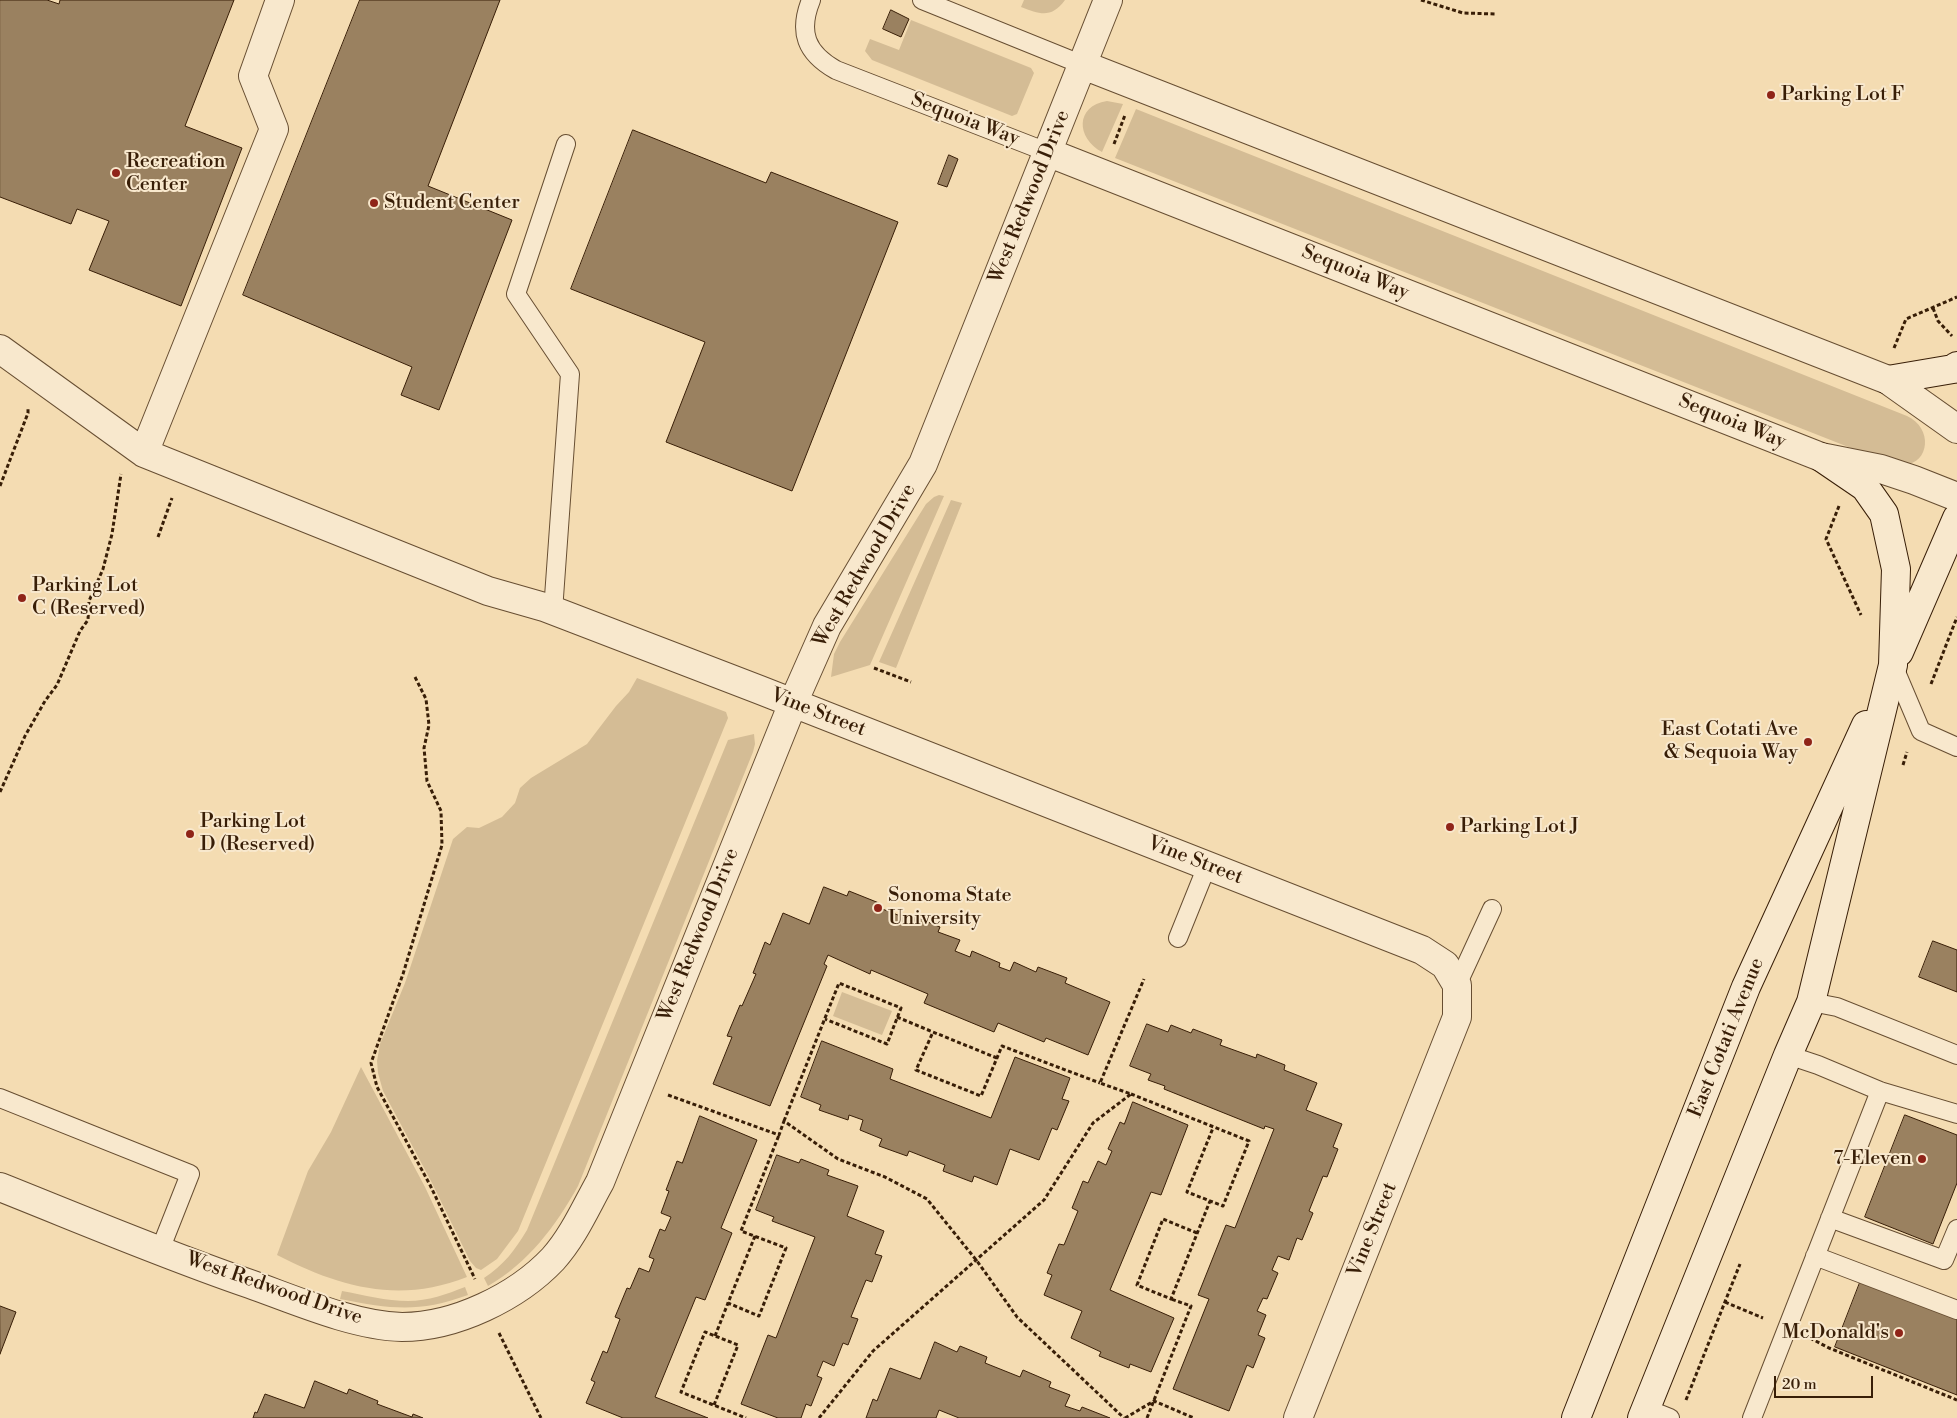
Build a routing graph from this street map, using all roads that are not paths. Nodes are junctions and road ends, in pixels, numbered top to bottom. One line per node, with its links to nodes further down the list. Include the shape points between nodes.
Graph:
1 (280, 0): 12 (street, via 253,76 274,129)
2 (811, 0): 7 (lane, Sequoia Way, via 805,16 804,33 810,49 821,62)
3 (922, 0): 5 (lane)
4 (1108, 0): 5 (street, West Redwood Drive)
5 (1083, 65): 7 (street, West Redwood Drive); 10 (street)
6 (566, 144): 16 (lane, via 516,294 570,374)
7 (1047, 152): 13 (street, Sequoia Way); 18 (street, West Redwood Drive, via 923,464 827,626)
8 (0, 349): 12 (street, Vine Street)
9 (1957, 366): 10 (street)
10 (1888, 380): 11 (street)
11 (1957, 429)
12 (135, 446): 16 (street, Vine Street, via 488,591)
13 (1821, 457): 14 (street, Sequoia Way, via 1881,469); 17 (street, via 1865,486 1884,514 1896,570)
14 (1957, 497)
15 (1957, 518): 17 (street, East Cotati Avenue)
16 (553, 611): 18 (street, Vine Street)
17 (1893, 665): 19 (lane, via 1921,732); 24 (street, East Cotati Avenue); 38 (street, East Cotati Avenue, via 1746,987)
18 (793, 702): 20 (street, Vine Street); 33 (street, West Redwood Drive, via 600,1182 579,1221 553,1258 526,1283 462,1316 402,1327 343,1317)
19 (1957, 746)
20 (1207, 866): 22 (lane); 23 (street, Vine Street, via 1422,950 1445,965)
21 (1492, 909): 23 (lane)
22 (1178, 938)
23 (1457, 985): 37 (street, Vine Street, via 1457,1017)
24 (1811, 1002): 25 (street, East Cotati Avenue); 26 (lane, via 1837,1007)
25 (1788, 1055): 27 (lane); 36 (street, East Cotati Avenue)
26 (1957, 1055)
27 (1880, 1091): 29 (lane); 31 (lane)
28 (0, 1098): 33 (lane, via 190,1174)
29 (1957, 1114)
30 (0, 1187): 33 (street, West Redwood Drive)
31 (1830, 1218): 32 (lane, via 1944,1260); 34 (lane)
32 (1957, 1229)
33 (160, 1250)
34 (1815, 1256): 35 (lane); 39 (lane)
35 (1957, 1310)
36 (1652, 1415)
37 (1298, 1418)
38 (1576, 1418)
39 (1752, 1418)

